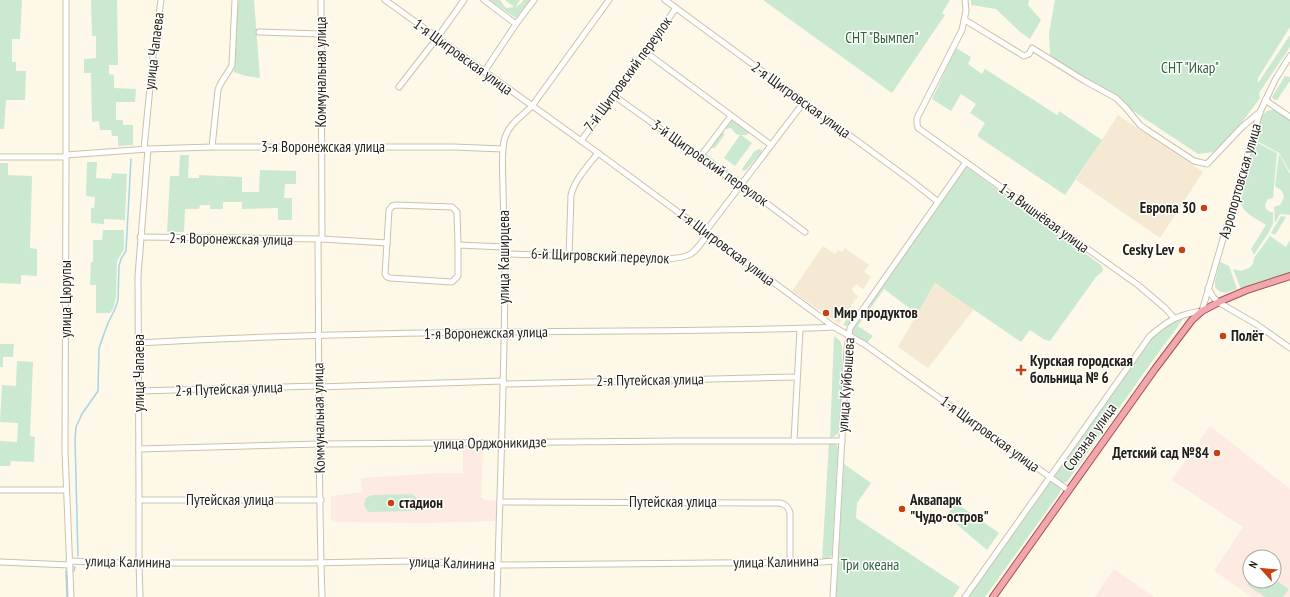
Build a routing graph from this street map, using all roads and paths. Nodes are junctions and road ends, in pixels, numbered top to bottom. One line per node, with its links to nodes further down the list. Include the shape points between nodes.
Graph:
1 (66, 0): 36 (street, улица Цюрупы)
2 (161, 0): 34 (street, улица Чапаева, via 153,56)
3 (236, 0): 32 (street, via 232,65 218,90)
4 (321, 0): 16 (street, Коммунальная улица)
5 (385, 0): 17 (street, 1-я Щигровская улица)
6 (464, 0): 17 (street)
7 (484, 0): 14 (street)
8 (534, 0): 14 (street)
9 (609, 0): 25 (street, улица Каширцева)
10 (665, 0): 12 (street, 2-я Щигровская улица)
11 (965, 0): 13 (street)
12 (676, 8): 18 (street, 7-й Щигровский переулок); 24 (street, 2-я Щигровская улица)
13 (965, 20): 26 (street, via 1024,56 1029,54 1032,48 1116,98 1144,128 1194,161 1207,164 1251,118); 39 (street, 1-я Вишнёвая улица, via 917,118 917,124 918,128)
14 (516, 24): 20 (street)
15 (259, 32): 16 (street)
16 (321, 34): 31 (street, Коммунальная улица)
17 (437, 38): 20 (street, 1-я Щигровская улица); 21 (street)
18 (644, 51): 22 (street, 7-й Щигровский переулок); 27 (street)
19 (1290, 56): 23 (street, Аэропортовская улица)
20 (484, 72): 25 (street, 1-я Щигровская улица)
21 (400, 87)
22 (614, 95): 29 (street, 7-й Щигровский переулок); 38 (street, 3-й Щигровский переулок)
23 (1265, 100): 26 (street, Аэропортовская улица); 28 (street)
24 (804, 102): 30 (street, 6-й Щигровский переулок); 41 (street, 2-я Щигровская улица)
25 (532, 106): 29 (street, 1-я Щигровская улица); 33 (street, улица Каширцева, via 508,129)
26 (1260, 112): 52 (street, Аэропортовская улица)
27 (731, 116): 30 (street); 38 (street)
28 (1290, 118)
29 (581, 141): 35 (street, 1-я Щигровская улица)
30 (771, 145): 40 (street, 6-й Щигровский переулок)
31 (321, 146): 32 (street, 3-я Воронежская улица); 33 (street, 3-я Воронежская улица); 45 (street, Коммунальная улица)
32 (212, 147): 34 (street, 3-я Воронежская улица)
33 (503, 148): 48 (street, улица Каширцева)
34 (146, 149): 36 (street, 3-я Воронежская улица); 44 (street, улица Чапаева)
35 (598, 153): 43 (street, 1-я Щигровская улица); 50 (street, via 576,181 571,195)
36 (66, 156): 37 (street, 3-я Воронежская улица); 74 (street, улица Цюрупы)
37 (0, 157)
38 (700, 157): 40 (street, 3-й Щигровский переулок)
39 (966, 162): 41 (street, улица Куйбышева); 55 (street, 1-я Вишнёвая улица, via 1136,283)
40 (740, 185): 42 (street, 3-й Щигровский переулок); 43 (street, 6-й Щигровский переулок)
41 (937, 201): 60 (street, улица Куйбышева, via 852,324)
42 (805, 232)
43 (706, 233): 50 (street, 6-й Щигровский переулок, via 690,255 681,258); 56 (street, 1-я Щигровская улица)
44 (140, 238): 45 (street, 2-я Воронежская улица); 61 (street, улица Чапаева)
45 (320, 239): 46 (street, 2-я Воронежская улица); 59 (street, Коммунальная улица)
46 (387, 243): 47 (street, via 389,210 396,205 452,207 457,212); 47 (street, via 387,277 452,282 458,276)
47 (458, 245): 48 (street)
48 (504, 247): 49 (street, улица Каширцева)
49 (505, 254): 50 (street, 6-й Щигровский переулок); 58 (street, улица Каширцева)
50 (569, 256)
51 (1290, 276): 53 (main road, Союзная улица)
52 (1208, 288): 53 (street); 54 (street, Аэропортовская улица)
53 (1218, 302): 54 (main road, Союзная улица); 62 (street)
54 (1202, 311): 55 (street); 75 (main road, Союзная улица, via 1185,328)
55 (1174, 318): 72 (street, via 1150,336)
56 (834, 327): 57 (street, 1-я Воронежская улица); 60 (street, 1-я Щигровская улица)
57 (800, 328): 58 (street, 1-я Воронежская улица); 63 (street)
58 (504, 332): 59 (street, 1-я Воронежская улица); 64 (street, улица Каширцева)
59 (319, 336): 61 (street, 1-я Воронежская улица); 65 (street, Коммунальная улица)
60 (848, 336): 68 (street, улица Куйбышева); 72 (street, 1-я Щигровская улица, via 864,344)
61 (138, 343): 66 (street, улица Чапаева)
62 (1290, 348)
63 (797, 377): 64 (street, 2-я Путейская улица); 67 (street)
64 (503, 382): 65 (street, 2-я Путейская улица); 69 (street, улица Каширцева)
65 (318, 386): 66 (street, 2-я Путейская улица); 70 (street, Коммунальная улица)
66 (139, 391): 71 (street, улица Чапаева)
67 (794, 440): 68 (street, улица Орджоникидзе); 69 (street, улица Орджоникидзе)
68 (842, 441): 79 (street, улица Куйбышева)
69 (502, 443): 70 (street, улица Орджоникидзе); 78 (street, улица Каширцева)
70 (319, 444): 71 (street, улица Орджоникидзе); 77 (street, Коммунальная улица)
71 (139, 449): 76 (street, улица Чапаева)
72 (1049, 477): 75 (street, 1-я Щигровская улица); 91 (street)
73 (0, 490): 74 (street)
74 (66, 490): 84 (street, улица Цюрупы)
75 (1068, 490): 92 (main road, Союзная улица)
76 (139, 500): 77 (street, Путейская улица); 81 (street, улица Чапаева)
77 (320, 500): 82 (street, Коммунальная улица)
78 (500, 502): 83 (street, Путейская улица, via 782,503 789,508 790,513); 85 (street, улица Каширцева)
79 (835, 561): 83 (street, улица Калинина); 90 (street, улица Куйбышева)
80 (0, 562): 84 (street, улица Калинина)
81 (139, 562): 82 (street, улица Калинина); 84 (street, улица Калинина); 87 (street, улица Чапаева)
82 (321, 562): 85 (street, улица Калинина, via 410,561); 88 (street, Коммунальная улица)
83 (790, 562): 85 (street, улица Калинина)
84 (70, 563): 86 (street, улица Цюрупы)
85 (498, 564): 89 (street, улица Каширцева)
86 (71, 597)
87 (140, 597)
88 (322, 597)
89 (497, 597)
90 (834, 597)
91 (965, 597)
92 (993, 597)

